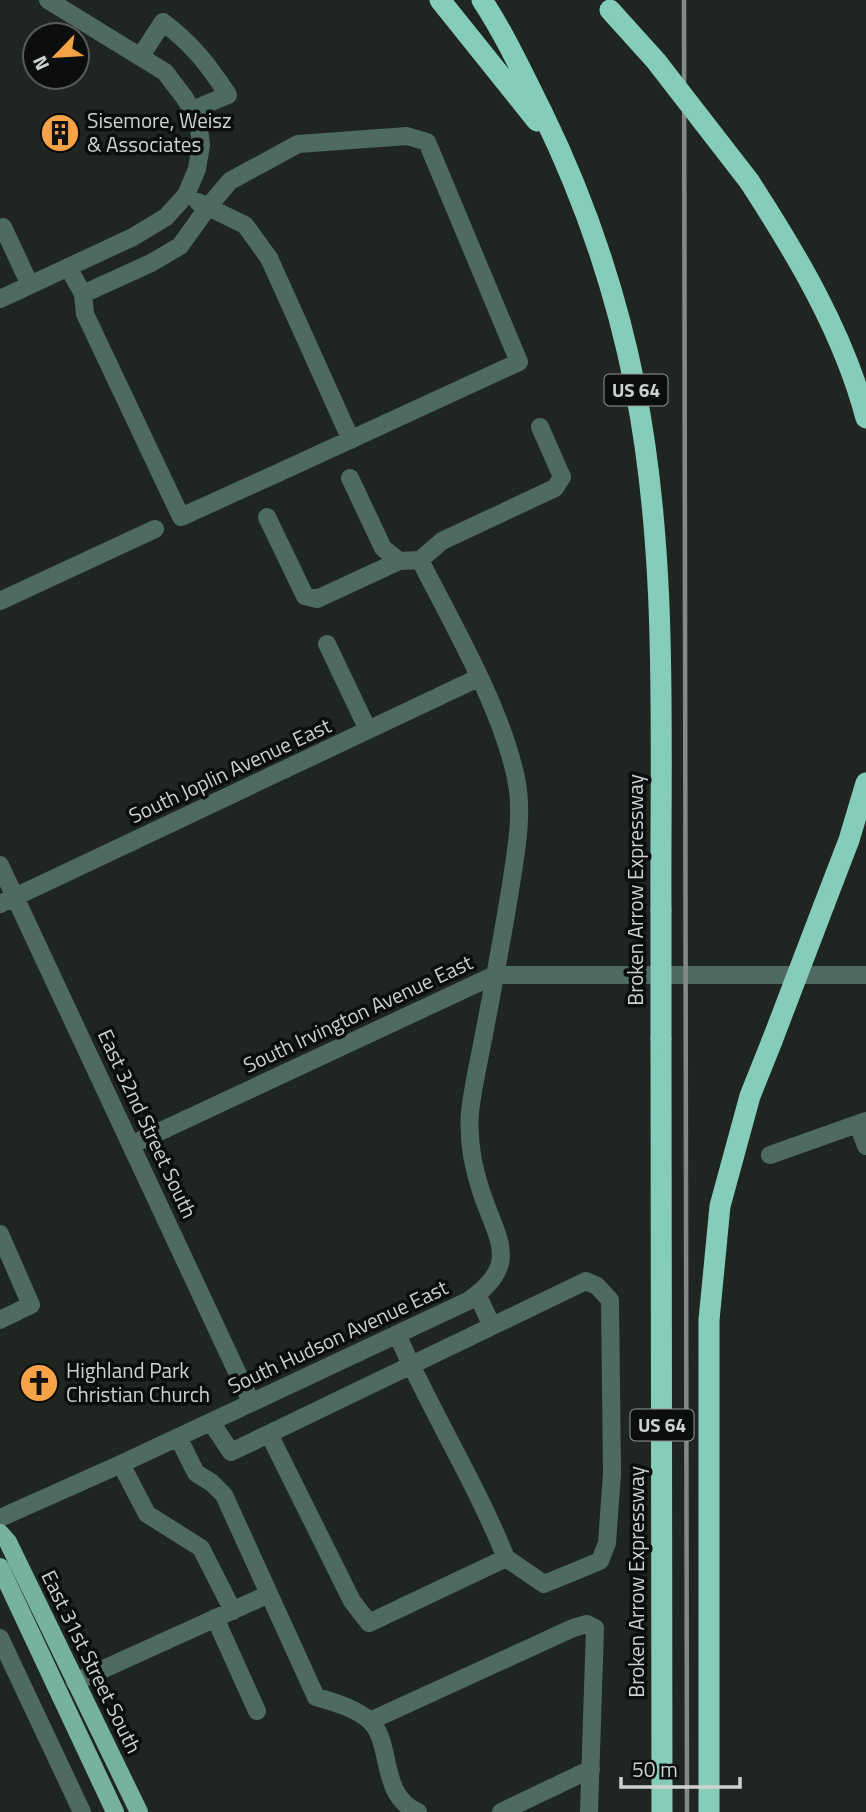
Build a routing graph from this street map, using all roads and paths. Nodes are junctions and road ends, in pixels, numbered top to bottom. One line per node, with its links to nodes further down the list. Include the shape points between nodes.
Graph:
1 (48, 0): 5 (street)
2 (440, 0): 7 (highway)
3 (481, 0): 7 (highway, Broken Arrow Expressway / US 64)
4 (605, 5): 15 (highway, bridge, via 656,61 749,181 809,279)
5 (141, 57): 6 (street, via 165,72); 6 (street, via 163,22 187,40 228,95)
6 (192, 110): 8 (street, via 201,145)
7 (562, 152): 65 (highway, Broken Arrow Expressway / US 64, bridge, via 590,222 622,328 635,389 655,546 661,910)
8 (186, 195): 9 (street); 11 (street, via 166,216 133,237)
9 (208, 207): 13 (street, via 180,246); 17 (street, via 245,225 269,258); 17 (street, via 230,181 298,144 407,136 427,142 519,362)
10 (0, 228): 12 (street)
11 (68, 267): 12 (street); 13 (street)
12 (30, 285): 14 (street)
13 (83, 294): 17 (street, via 85,314 181,517)
14 (0, 299)
15 (866, 418)
16 (540, 427): 21 (street, via 562,477 555,488 442,541)
17 (351, 440)
18 (350, 478): 22 (street, via 383,548)
19 (267, 517): 22 (street, via 305,596 317,599)
20 (155, 529): 23 (street)
21 (420, 560): 22 (street); 25 (street)
22 (399, 561)
23 (0, 601)
24 (327, 644): 26 (street)
25 (478, 678): 26 (street, South Joplin Avenue East); 30 (street, via 509,753 520,807)
26 (368, 730): 29 (street, South Joplin Avenue East)
27 (866, 783): 66 (highway, US 64, bridge, via 849,840 750,1096 720,1206 709,1320)
28 (0, 865): 29 (street, East 32nd Street South)
29 (7, 901): 33 (street, East 32nd Street South)
30 (495, 975): 31 (street, South Irvington Avenue East); 33 (street, South Irvington Avenue East); 37 (street, South Hudson Avenue East, via 473,1082 469,1126 480,1189 502,1258 497,1274)
31 (866, 975)
32 (862, 1122): 34 (street); 35 (street)
33 (131, 1145): 42 (street, East 32nd Street South)
34 (866, 1146)
35 (770, 1155)
36 (0, 1234): 38 (street, via 31,1306)
37 (477, 1294): 39 (street); 40 (street, South Hudson Avenue East)
38 (0, 1320)
39 (492, 1326): 41 (street); 49 (street, via 586,1281 610,1300 612,1474 607,1543 600,1561 544,1584)
40 (397, 1334): 41 (street); 42 (street, South Hudson Avenue East)
41 (411, 1366): 44 (street); 49 (street)
42 (251, 1402): 43 (street, South Hudson Avenue East)
43 (211, 1422): 44 (street, via 232,1452); 45 (street, South Hudson Avenue East)
44 (269, 1434): 49 (street, via 352,1601 369,1623)
45 (178, 1437): 46 (street, South Hudson Avenue East); 51 (street, via 196,1473 224,1495)
46 (121, 1464): 47 (street, South Hudson Avenue East); 52 (street, via 147,1514 201,1548)
47 (0, 1518)
48 (0, 1533): 55 (main road, East 31st Street South)
49 (506, 1558)
50 (0, 1567): 60 (main road, East 31st Street South)
51 (269, 1594): 52 (street); 57 (street, via 316,1697)
52 (233, 1611): 53 (street)
53 (215, 1618): 55 (street); 56 (street)
54 (0, 1638): 59 (street)
55 (75, 1682): 61 (main road, East 31st Street South)
56 (257, 1711)
57 (370, 1721): 58 (street, via 587,1624 595,1628); 62 (street, via 395,1793)
58 (591, 1769): 63 (street); 64 (street)
59 (82, 1812)
60 (115, 1812)
61 (139, 1812)
62 (418, 1812)
63 (501, 1812)
64 (589, 1812)
65 (662, 1812)
66 (709, 1812)

